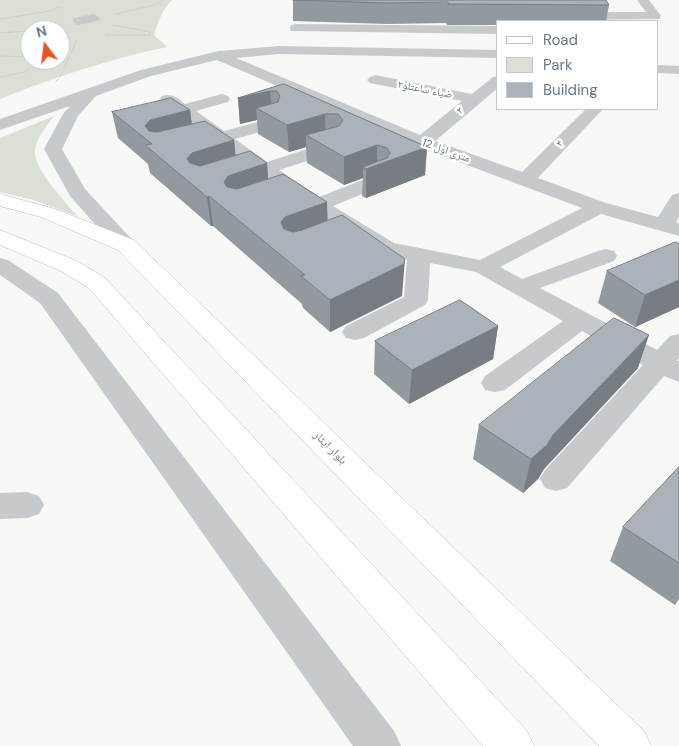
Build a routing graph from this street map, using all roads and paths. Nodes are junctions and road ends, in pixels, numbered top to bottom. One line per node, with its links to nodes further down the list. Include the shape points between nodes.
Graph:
1 (164, 0): 5 (path, via 155,5)
2 (643, 0): 4 (street, via 657,20)
3 (65, 4): 6 (path, via 50,12)
4 (558, 16)
5 (94, 18): 7 (street); 12 (path, via 150,32 150,36)
6 (0, 19)
7 (79, 27): 32 (path, via 59,79 43,89)
8 (296, 28): 9 (street)
9 (497, 30)
10 (20, 32): 11 (path)
11 (0, 33)
12 (99, 34)
13 (497, 54): 16 (street, via 280,50)
14 (20, 55): 15 (path)
15 (0, 56)
16 (223, 57): 19 (street); 27 (street, via 146,73); 30 (street, 12 متری اول)
17 (659, 57): 18 (street)
18 (679, 57)
19 (408, 64): 20 (street); 25 (street)
20 (497, 66)
21 (659, 69): 23 (street)
22 (28, 70): 24 (path)
23 (679, 70)
24 (0, 76)
25 (375, 80): 29 (street, ضیاء ساعتلو۲); 30 (street)
26 (497, 81): 29 (street, ۲)
27 (91, 92): 32 (street); 53 (street, via 72,114 53,149 77,192)
28 (222, 99): 31 (street)
29 (474, 99): 38 (street, ۲)
30 (331, 103): 38 (street, 12 متری اول)
31 (175, 104): 34 (street); 37 (street)
32 (51, 107): 36 (street)
33 (594, 110): 43 (street, ۴)
34 (156, 117)
35 (272, 123): 37 (street)
36 (0, 125)
37 (221, 137): 39 (street); 41 (street)
38 (422, 142): 43 (street, 12 متری اول)
39 (195, 144)
40 (332, 147): 41 (street)
41 (264, 168): 42 (street); 47 (street, via 286,195)
42 (229, 179)
43 (525, 180): 48 (street, 12 متری اول)
44 (377, 181): 47 (street)
45 (0, 200): 53 (main road, بلوار ایثار, via 48,213)
46 (679, 200): 49 (street)
47 (317, 205): 50 (street)
48 (599, 207): 49 (street, 12 متری اول); 57 (street)
49 (671, 228)
50 (358, 230): 52 (street); 54 (street, via 387,248)
51 (0, 237): 65 (main road, via 69,266 97,283)
52 (332, 241)
53 (126, 245): 66 (main road, بلوار ایثار)
54 (419, 254): 57 (street); 60 (street, via 416,300)
55 (606, 256): 58 (street)
56 (0, 265): 64 (street, via 49,298)
57 (483, 267): 58 (street)
58 (521, 287): 59 (street)
59 (581, 320): 61 (street); 62 (street)
60 (355, 332)
61 (673, 360): 63 (street)
62 (495, 384)
63 (556, 479)
64 (379, 746)
65 (512, 746)
66 (629, 746)

